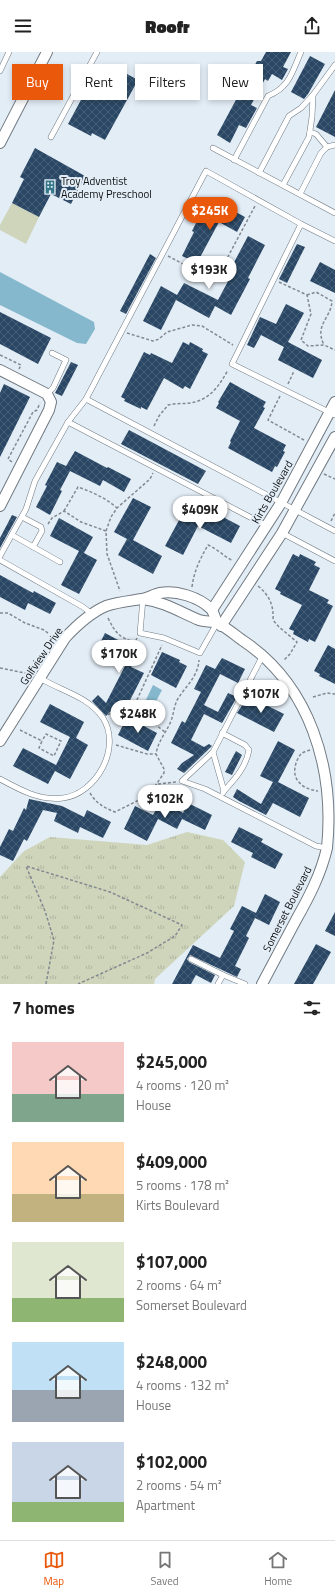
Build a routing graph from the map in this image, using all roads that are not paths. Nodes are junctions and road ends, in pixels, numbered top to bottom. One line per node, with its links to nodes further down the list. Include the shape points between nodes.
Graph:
1 (10, 52): 6 (lane)
2 (47, 52): 12 (street)
3 (97, 52): 11 (lane)
4 (301, 52): 16 (lane, via 287,84 268,96)
5 (335, 65): 7 (lane)
6 (0, 71)
7 (330, 72): 8 (lane); 9 (lane)
8 (335, 75)
9 (313, 95): 10 (lane); 17 (lane, via 289,116)
10 (310, 132): 14 (lane, via 316,134); 18 (lane)
11 (52, 137)
12 (0, 143)
13 (335, 145): 14 (lane)
14 (328, 147): 19 (lane, via 321,153)
15 (213, 148): 16 (lane)
16 (234, 160): 17 (lane)
17 (259, 173): 18 (lane)
18 (283, 185): 19 (lane)
19 (300, 194): 20 (lane)
20 (335, 213)
21 (301, 224): 22 (lane); 26 (lane, via 206,171); 28 (lane, via 232,364)
22 (335, 241)
23 (52, 353): 25 (lane, via 66,360 53,388)
24 (0, 370): 25 (street)
25 (44, 397): 31 (street, via 51,402 49,410)
26 (86, 399): 29 (lane); 32 (lane)
27 (335, 402): 28 (street, Kirts Boulevard)
28 (332, 413): 32 (street, Kirts Boulevard)
29 (68, 422): 35 (lane, via 36,481); 36 (lane)
30 (335, 437): 34 (street)
31 (3, 494): 33 (street)
32 (281, 503): 34 (lane); 36 (street, Kirts Boulevard)
33 (0, 506)
34 (295, 510): 37 (lane); 38 (street)
35 (22, 517): 39 (lane); 40 (lane, via 41,527 42,531)
36 (267, 526): 46 (street, Kirts Boulevard)
37 (335, 531)
38 (282, 533): 43 (lane); 48 (street)
39 (12, 535): 40 (lane); 41 (lane)
40 (33, 547): 44 (lane)
41 (0, 556)
42 (0, 560): 47 (lane)
43 (335, 561)
44 (60, 562)
45 (143, 599): 46 (street, Golfview Drive, via 160,593 176,593 200,602); 47 (street, Golfview Drive, via 106,606); 48 (street, Golfview Drive, via 153,600 200,620); 48 (lane, via 140,633 164,638 200,653)
46 (212, 610): 48 (street)
47 (92, 614): 50 (street, Golfview Drive, via 74,628)
48 (219, 624): 49 (street, Somerset Boulevard)
49 (263, 655): 51 (lane); 57 (street, Somerset Boulevard, via 294,688 318,731 328,761)
50 (40, 678): 52 (street, Golfview Drive); 54 (lane, via 88,702 103,719 110,743 106,757 93,781 74,796 47,798 32,795)
51 (222, 733): 53 (lane); 55 (lane, via 246,745 249,750 238,776)
52 (0, 741)
53 (212, 752): 55 (lane); 56 (lane, via 182,781)
54 (0, 779)
55 (224, 791): 56 (lane)
56 (222, 798): 58 (lane, via 316,846)
57 (333, 825): 58 (street, Somerset Boulevard)
58 (327, 848): 63 (street, Somerset Boulevard, via 317,881)
59 (190, 959): 60 (lane)
60 (223, 975): 61 (lane); 62 (lane)
61 (218, 984)
62 (245, 984)
63 (262, 984)

